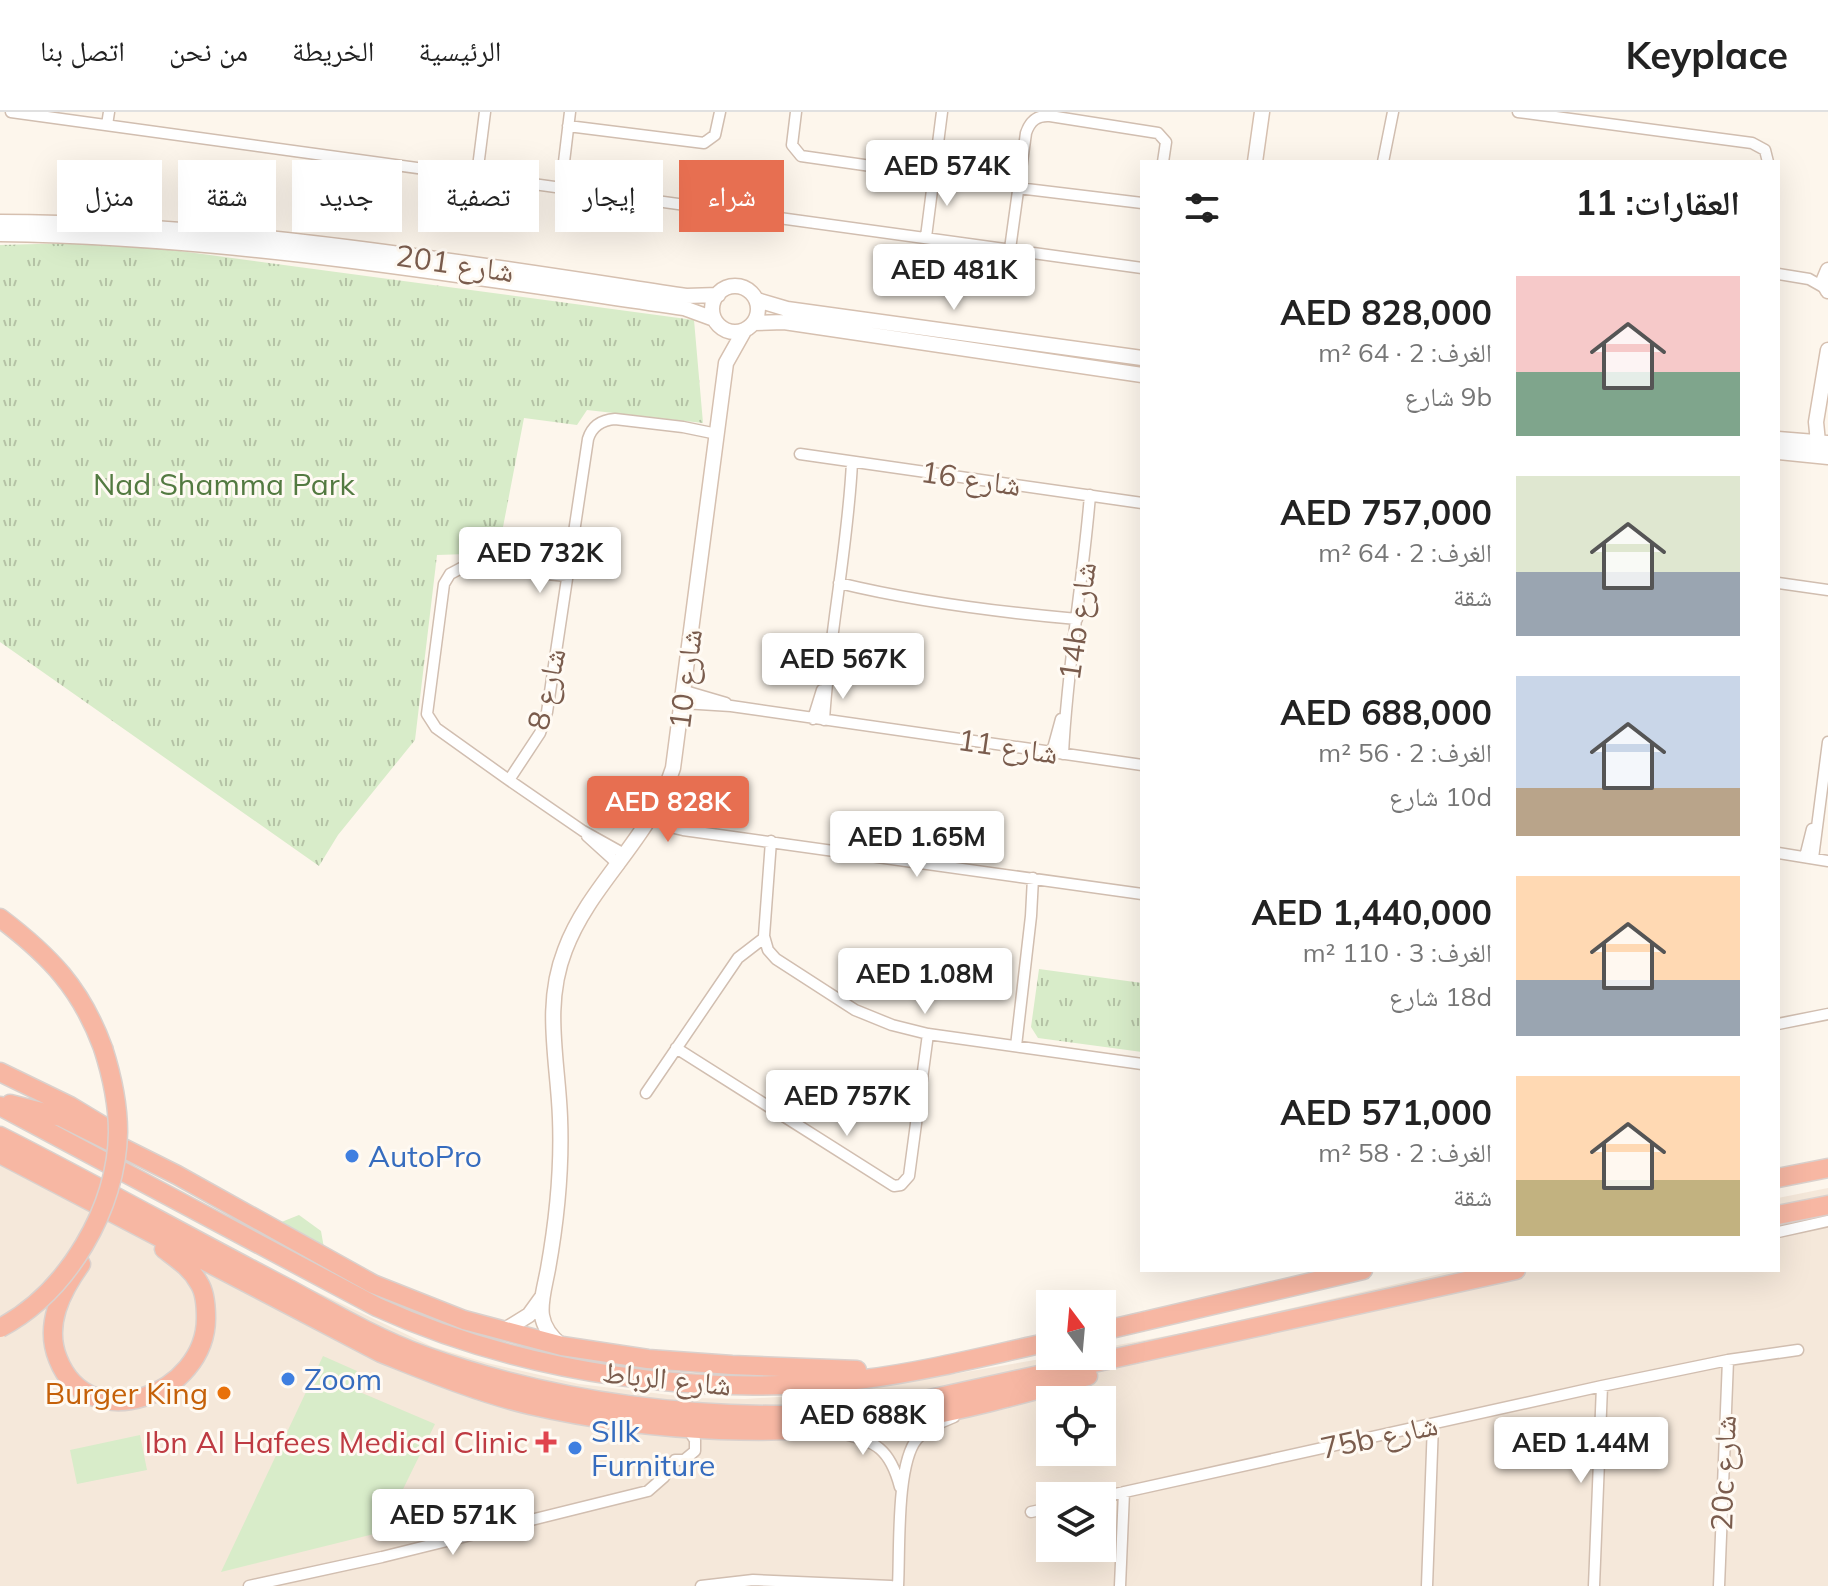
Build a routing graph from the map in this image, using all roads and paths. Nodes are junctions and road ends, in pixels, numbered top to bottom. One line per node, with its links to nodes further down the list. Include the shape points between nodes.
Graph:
1 (11, 112): 11 (street)
2 (109, 112): 12 (street)
3 (483, 112): 14 (street)
4 (570, 112): 13 (street)
5 (720, 112): 13 (street, via 715,135 704,143)
6 (796, 112): 21 (street, via 792,145 801,156)
7 (942, 112): 21 (street)
8 (1262, 112): 17 (street)
9 (1393, 112): 18 (street)
10 (1518, 112): 19 (street, via 1752,143 1765,150)
11 (28, 113): 12 (street)
12 (107, 125): 20 (street)
13 (568, 126): 15 (street)
14 (478, 160)
15 (564, 160)
16 (1163, 160): 22 (street, via 1166,142 1158,133 1044,116 1028,126)
17 (1255, 160)
18 (1383, 160)
19 (1768, 160)
20 (418, 167)
21 (934, 175): 27 (street)
22 (1018, 188): 24 (street); 28 (street)
23 (663, 201): 27 (street)
24 (1140, 203)
25 (0, 222): 34 (street, شارع 201, via 332,246 686,296)
26 (0, 234): 36 (street, شارع 201, via 214,246 391,265 684,308)
27 (926, 237): 28 (street)
28 (1010, 249): 29 (street)
29 (1140, 268)
30 (1828, 270): 32 (street); 33 (street, via 1823,278)
31 (1780, 274): 32 (street)
32 (1803, 277): 33 (street)
33 (1827, 290)
34 (718, 295): 35 (street, via 735,286); 36 (street, via 713,306)
35 (757, 300): 37 (street, via 758,315); 39 (street, via 787,309)
36 (716, 321): 37 (street, via 729,332); 40 (street, شارع 10)
37 (749, 327): 40 (street, شارع 10); 41 (street, via 784,322)
38 (1828, 350): 44 (street)
39 (1140, 358)
40 (726, 363): 42 (street, شارع 10)
41 (1140, 375)
42 (718, 430): 51 (street, شارع 8, via 615,419 592,430); 56 (street, شارع 10)
43 (1780, 439): 44 (street)
44 (1817, 442)
45 (1780, 452): 47 (street)
46 (800, 454): 48 (street, شارع 16)
47 (1828, 457)
48 (856, 462): 49 (street, شارع 16); 53 (street)
49 (1095, 496): 50 (street, شارع 16); 55 (street, 14b شارع)
50 (1140, 503)
51 (566, 579): 61 (street, شارع 8, via 547,712 526,756); 61 (street, via 465,566 444,584 426,706 429,719)
52 (1780, 583): 54 (street)
53 (838, 589): 55 (street); 57 (street)
54 (1828, 590)
55 (1076, 623): 59 (street, 14b شارع)
56 (684, 697): 57 (street, شارع 11); 62 (street, شارع 10, via 673,768)
57 (819, 719): 59 (street, شارع 11)
58 (1828, 742): 65 (street)
59 (1057, 753): 60 (street, شارع 11)
60 (1140, 765)
61 (506, 778): 66 (street)
62 (656, 811): 63 (street, via 697,830); 66 (street, شارع 10)
63 (775, 841): 68 (street); 71 (street)
64 (1780, 853): 65 (street)
65 (1809, 858): 67 (street)
66 (622, 860): 96 (street, شارع 10, via 573,933 554,991 560,1148 553,1240)
67 (1828, 861)
68 (1037, 878): 69 (street); 77 (street)
69 (1140, 894)
70 (0, 918): 93 (highway, bridge, via 59,969 81,999 103,1048 116,1101 117,1150 106,1197)
71 (764, 938): 72 (street); 73 (street)
72 (768, 950): 73 (street); 76 (street, via 855,1010)
73 (738, 958): 78 (street)
74 (1828, 1014): 75 (street)
75 (1780, 1024)
76 (928, 1034): 77 (street); 78 (street, via 909,1176 894,1186)
77 (1012, 1046): 79 (street)
78 (676, 1048): 81 (street)
79 (1140, 1064)
80 (0, 1072): 86 (highway, via 70,1106 145,1150)
81 (646, 1093)
82 (0, 1104): 86 (highway, via 61,1117); 105 (highway, شارع الرباط, via 377,1307 468,1343 589,1370 717,1384 814,1383)
83 (0, 1136): 100 (highway, شارع الرباط, via 395,1344 506,1382 618,1405 783,1415 865,1409)
84 (0, 1156): 89 (highway)
85 (1828, 1168): 87 (highway)
86 (171, 1172): 99 (highway, via 373,1284)
87 (1780, 1176)
88 (1828, 1205): 90 (highway)
89 (107, 1209): 93 (highway, via 121,1224 164,1248 200,1284 206,1332 184,1374 164,1390 137,1400 107,1400 82,1391 59,1364 52,1326 57,1303 83,1260); 109 (highway, via 333,1330 441,1377 527,1404 608,1421)
90 (1780, 1215)
91 (1828, 1221): 92 (street)
92 (1780, 1232)
93 (87, 1239): 97 (highway, bridge, via 45,1294)
94 (1354, 1272): 98 (highway)
95 (1507, 1272): 100 (highway, شارع الرباط)
96 (542, 1297): 99 (street, via 529,1315); 102 (street, شارع 10, via 546,1329)
97 (0, 1328)
98 (1116, 1328)
99 (503, 1331): 102 (highway)
100 (1200, 1340): 107 (highway)
101 (1036, 1345): 105 (highway, شارع الرباط)
102 (562, 1346): 105 (highway, via 677,1362)
103 (1798, 1350): 104 (street, 75b شارع)
104 (1728, 1360): 106 (street, 75b شارع); 124 (street, 20c شارع)
105 (912, 1372)
106 (1602, 1386): 108 (street, 75b شارع); 123 (street)
107 (1002, 1399): 110 (highway, via 911,1419); 113 (street, via 942,1422 917,1439 905,1467)
108 (1433, 1424): 111 (street, 75b شارع); 122 (street)
109 (687, 1428): 110 (highway); 117 (street, via 695,1451 675,1460 648,1491)
110 (818, 1429): 113 (street, via 857,1437 884,1451)
111 (1124, 1492): 112 (street, 75b شارع); 121 (street)
112 (1116, 1494)
113 (902, 1496): 120 (street)
114 (1036, 1511): 115 (street)
115 (1031, 1512)
116 (722, 1584): 118 (street); 119 (street, via 753,1580)
117 (249, 1586)
118 (701, 1586)
119 (891, 1586)
120 (898, 1586)
121 (1120, 1586)
122 (1427, 1586)
123 (1594, 1586)
124 (1719, 1586)

